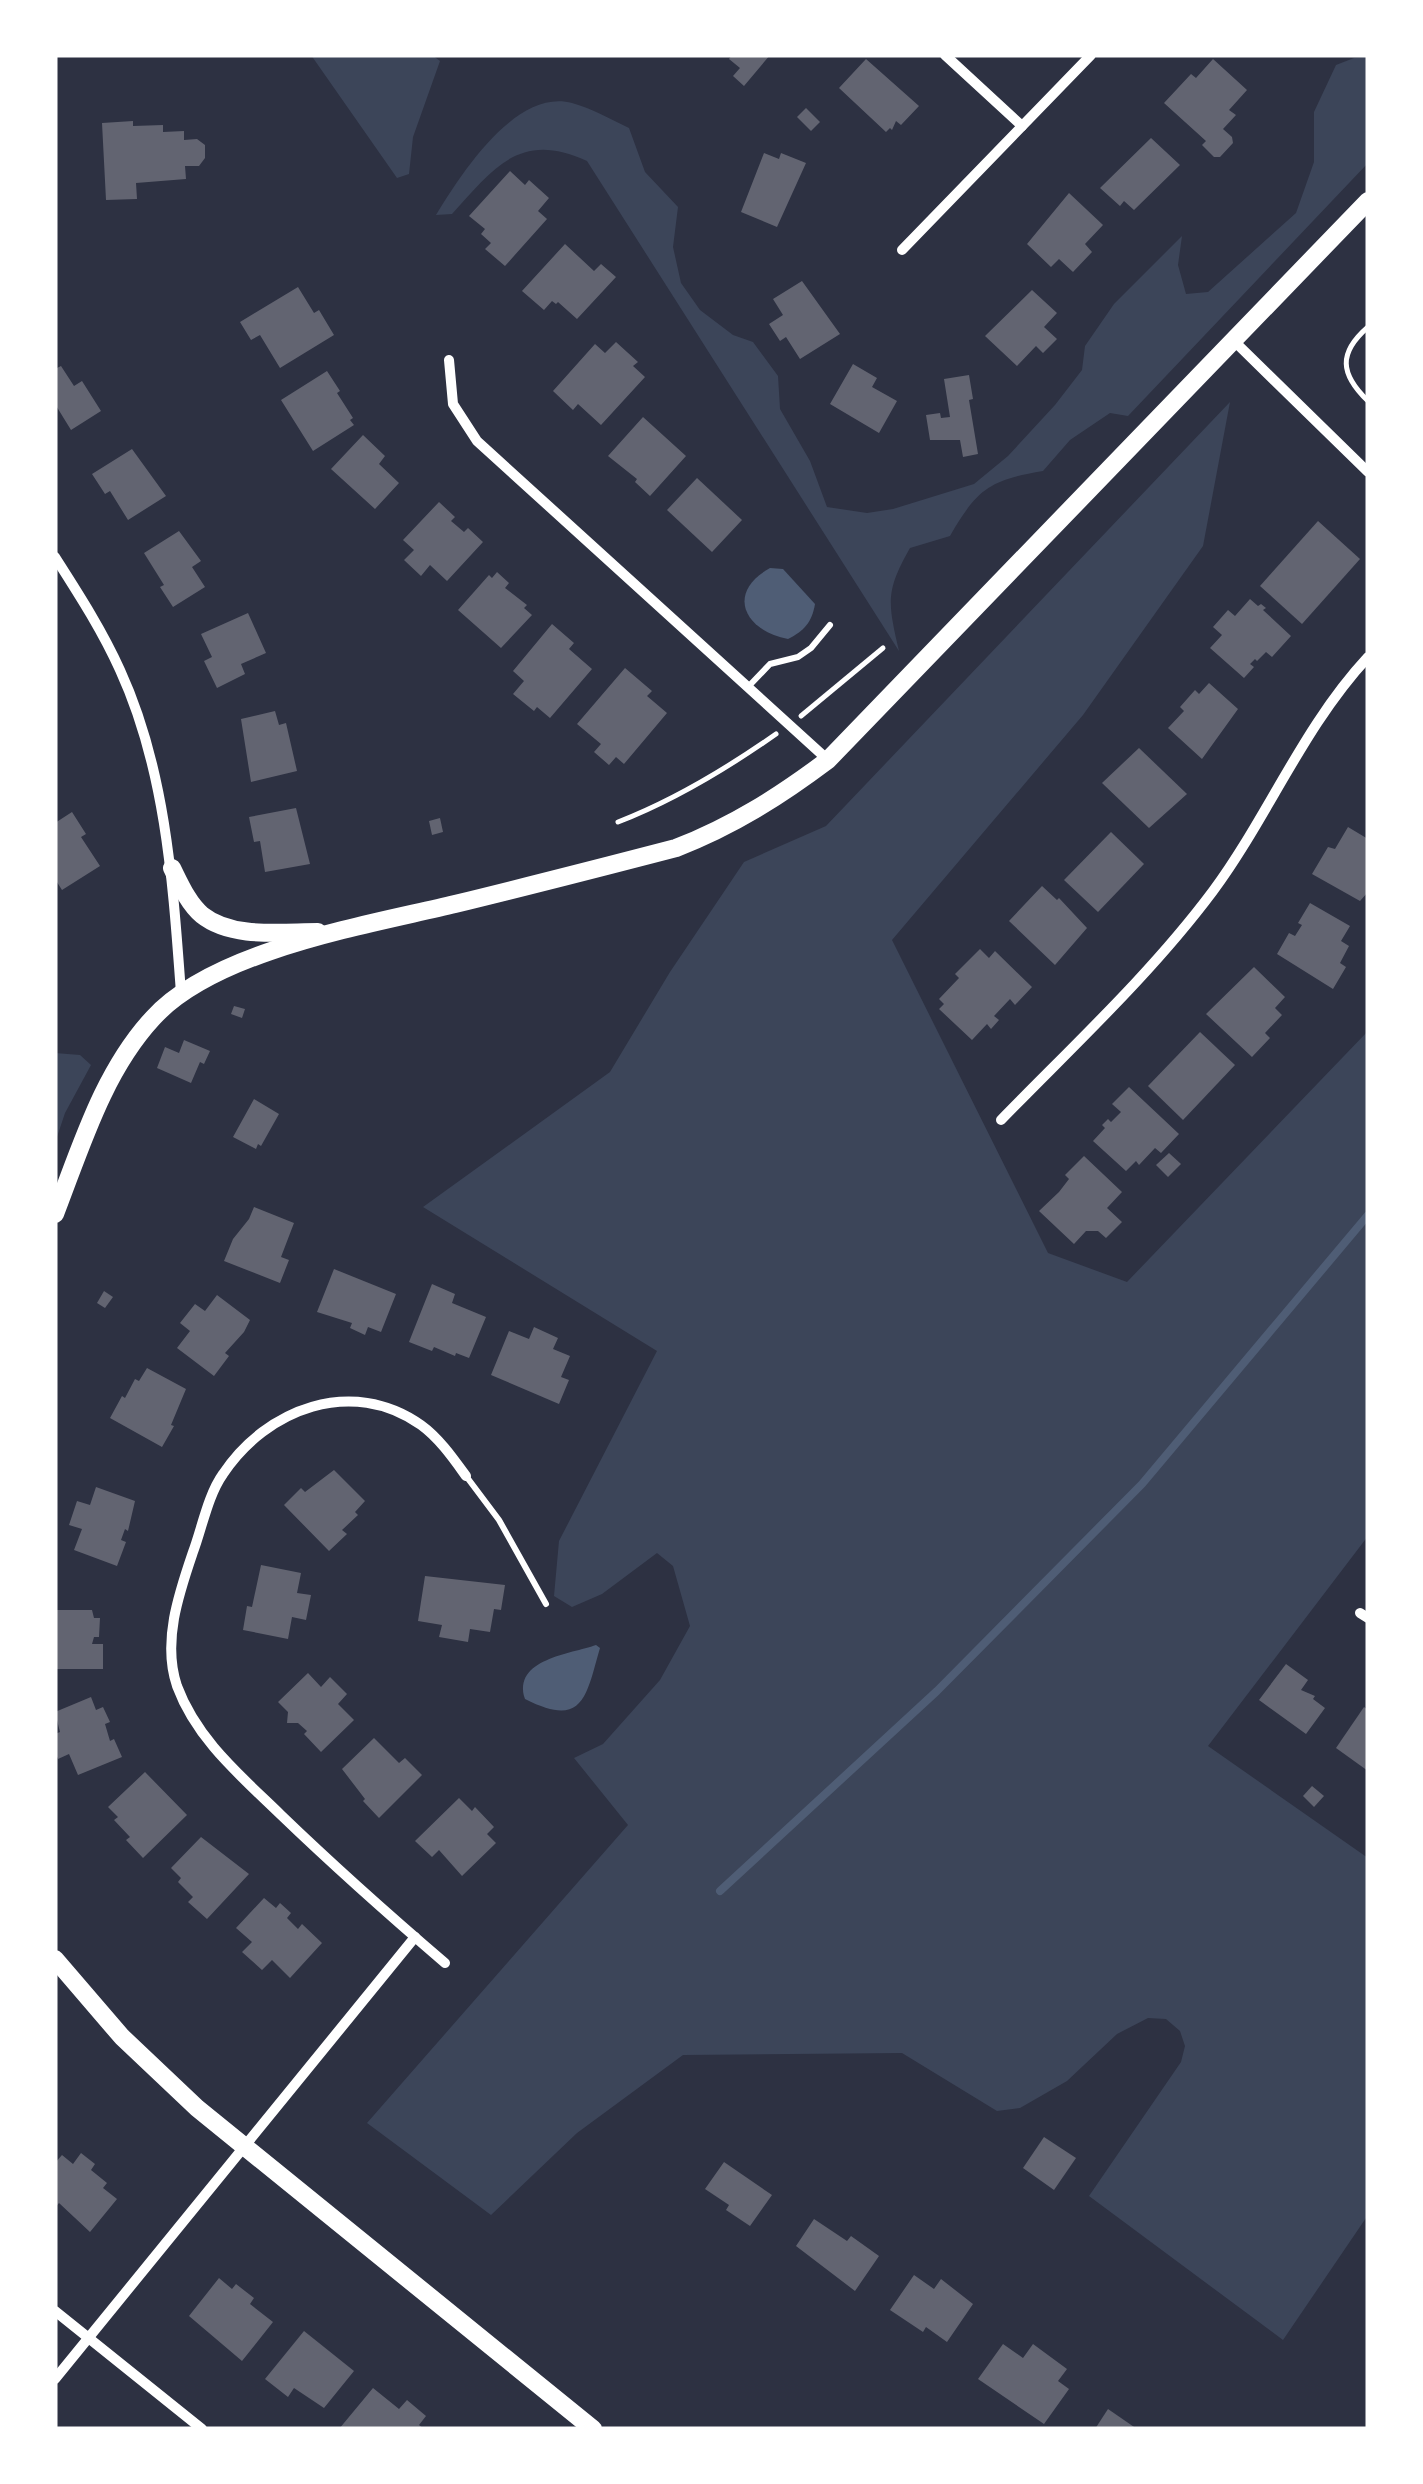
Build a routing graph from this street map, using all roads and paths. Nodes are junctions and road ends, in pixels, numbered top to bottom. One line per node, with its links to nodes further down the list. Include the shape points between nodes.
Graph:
1 (946, 55): 3 (street)
2 (1091, 55): 3 (street)
3 (1022, 126): 5 (street)
4 (1368, 201): 7 (street)
5 (902, 250)
6 (1368, 327): 9 (path, via 1345,362)
7 (1233, 340): 10 (street); 18 (street)
8 (448, 360): 15 (street, via 452,404 476,441)
9 (1368, 401)
10 (1368, 472)
11 (55, 556): 20 (street, via 121,671 141,726)
12 (830, 625): 15 (lane, via 798,658 770,664)
13 (883, 648): 16 (path)
14 (1368, 657): 23 (street, via 1315,722 1196,914)
15 (748, 687): 18 (street)
16 (804, 713)
17 (759, 746): 19 (path, via 683,793)
18 (828, 760): 21 (street, via 779,797 676,848)
19 (618, 822)
20 (172, 868): 21 (street, via 201,914 217,924); 22 (street)
21 (339, 932): 22 (street, via 264,955)
22 (181, 992): 24 (street, via 122,1060)
23 (1001, 1120)
24 (55, 1214)
25 (466, 1476): 26 (lane); 27 (street, via 420,1424 372,1404 322,1405 280,1418 246,1444 220,1477 177,1598 172,1639 176,1683 216,1752)
26 (546, 1604)
27 (414, 1937): 29 (street); 30 (street)
28 (55, 1958): 30 (street, via 122,2037)
29 (445, 1963)
30 (242, 2146): 32 (street); 35 (street)
31 (55, 2312): 32 (street)
32 (88, 2338): 33 (street); 34 (street)
33 (55, 2379)
34 (202, 2429)
35 (593, 2429)

